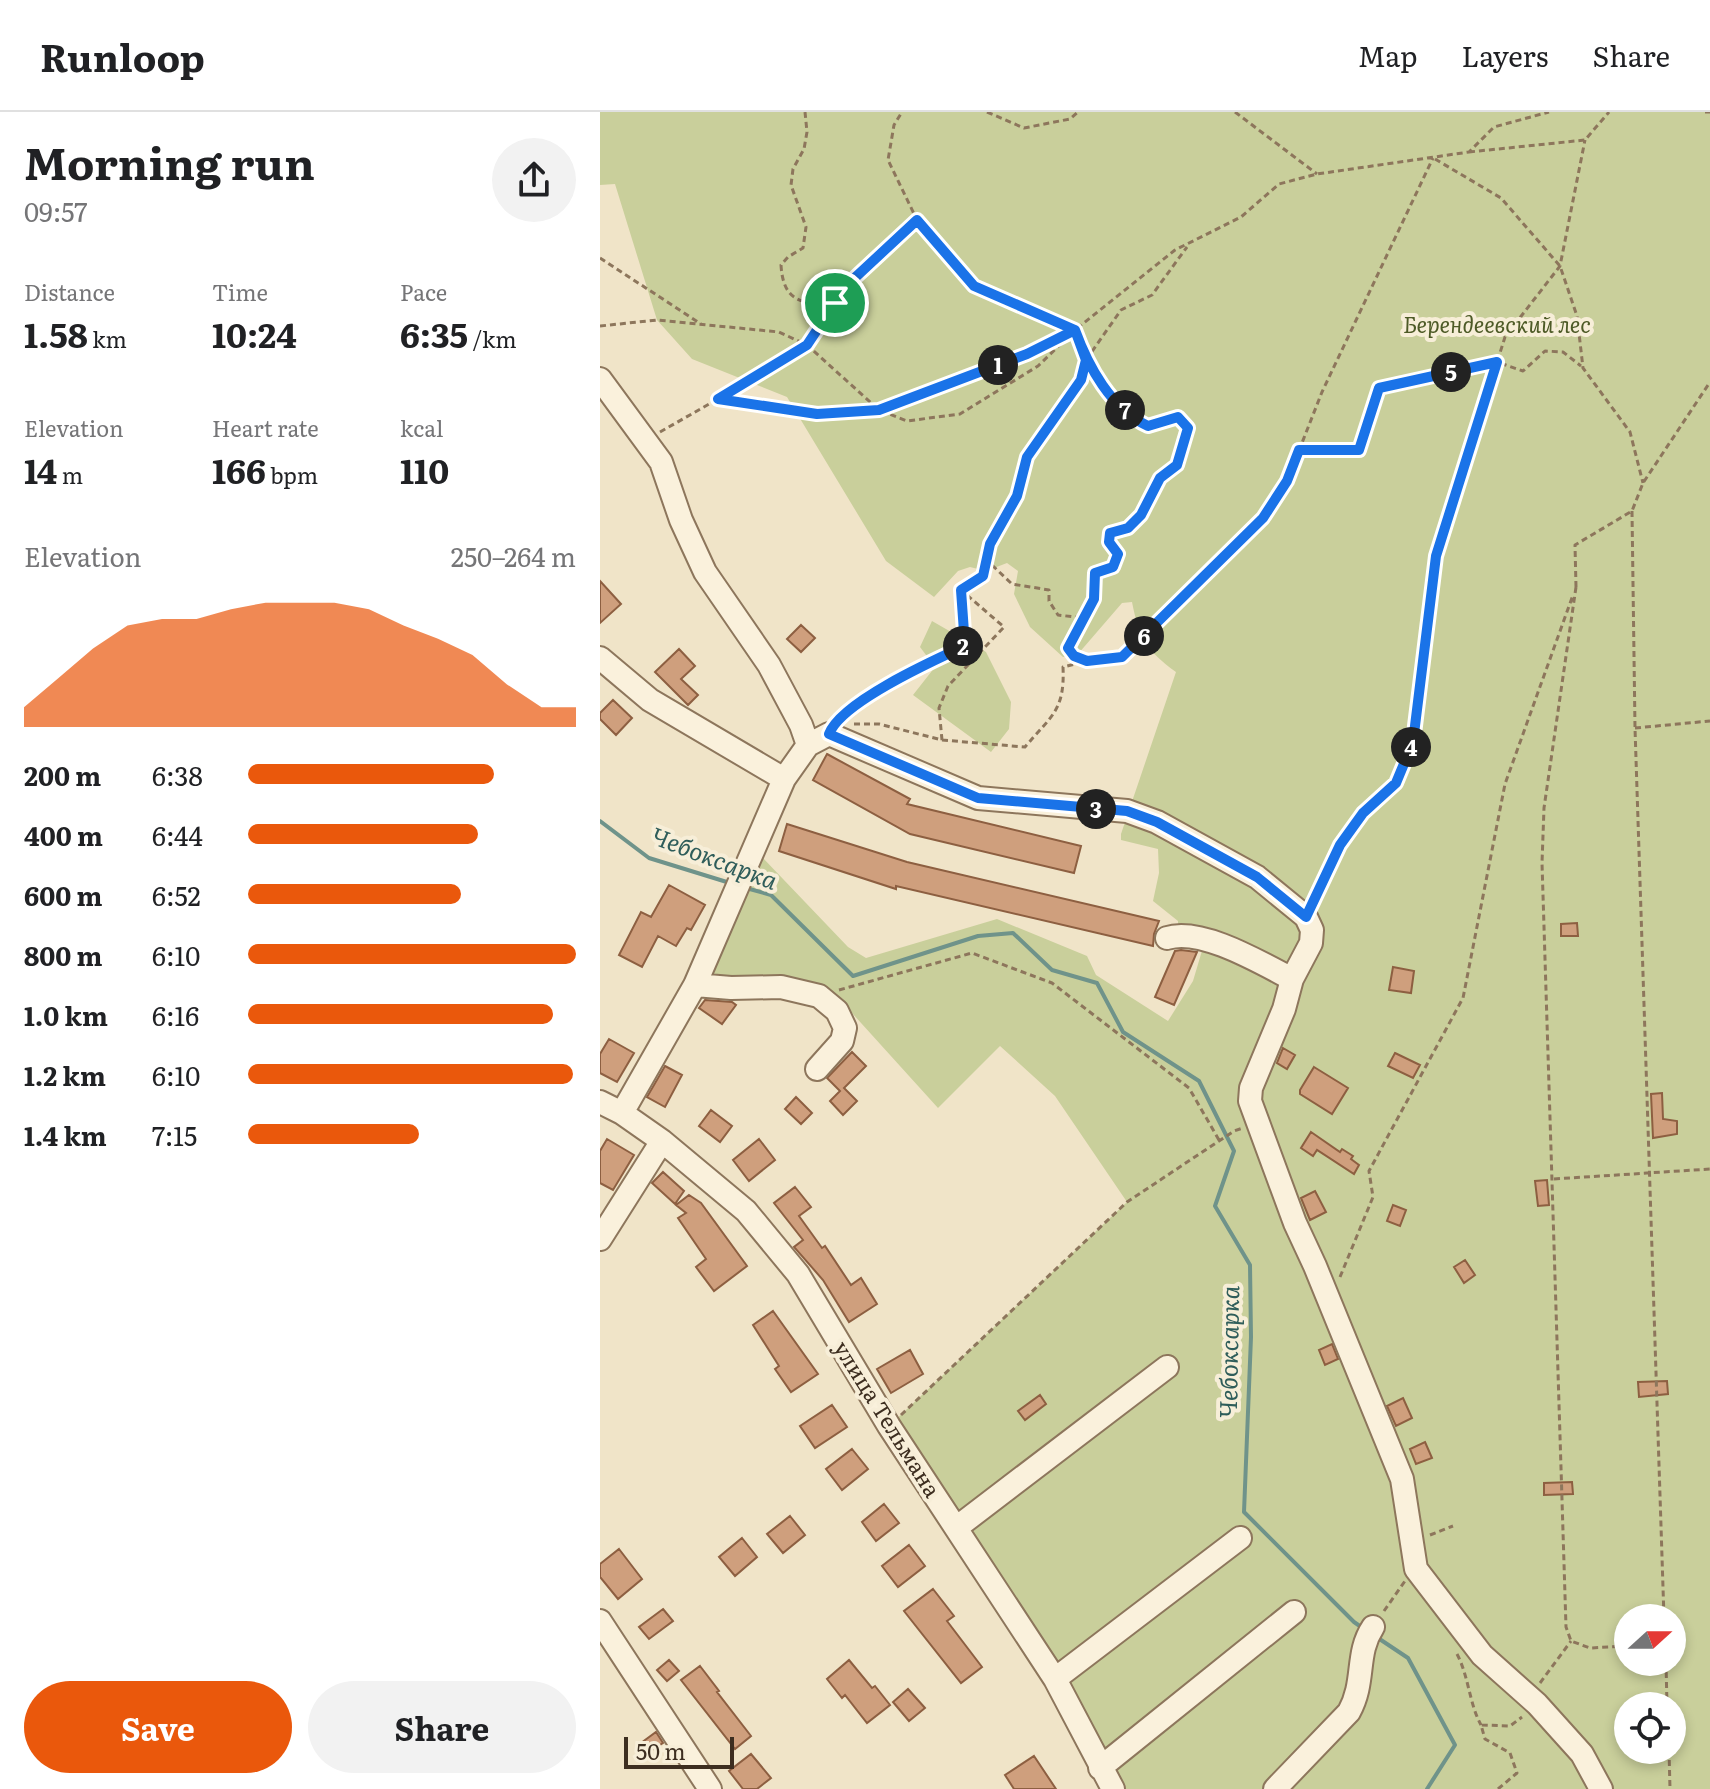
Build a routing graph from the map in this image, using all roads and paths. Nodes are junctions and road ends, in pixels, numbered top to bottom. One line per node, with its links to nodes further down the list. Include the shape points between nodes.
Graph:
1 (805, 112): 16 (path, via 804,149 791,185 805,237 803,248 781,265 782,285 811,304)
2 (902, 112): 12 (path, via 894,125 888,160)
3 (987, 112): 4 (path, via 1024,128 1070,119)
4 (1078, 112)
5 (1235, 112): 11 (path)
6 (1549, 112): 9 (path, via 1494,127)
7 (1609, 112): 8 (path)
8 (1585, 140): 9 (path); 15 (path)
9 (1469, 152): 10 (path)
10 (1433, 158): 11 (path); 15 (path, via 1501,198); 29 (path)
11 (1317, 174): 13 (path, via 1279,184 1241,217)
12 (917, 220): 16 (path, via 846,286); 19 (path, via 974,286)
13 (1189, 244): 19 (path); 21 (path, via 1152,295 1121,310)
14 (600, 258): 17 (path)
15 (1560, 266): 22 (path, via 1505,337); 23 (path, via 1577,316)
16 (835, 303): 20 (path)
17 (702, 325): 18 (path, via 657,320); 20 (path, via 779,332)
18 (600, 326)
19 (1075, 330): 21 (path); 27 (path, via 1027,354); 27 (path, via 1038,366 960,414 907,421)
20 (807, 345): 26 (path); 27 (path)
21 (1086, 360): 32 (path, via 1081,380 1027,457 1017,496 990,544); 35 (path, via 1134,420 1148,426 1178,417 1188,428 1177,465 1160,478 1141,515 1128,528 1110,533 1109,542 1118,554 1113,567 1095,573 1094,599)
22 (1497, 362): 23 (path, via 1523,371 1545,351 1563,352); 29 (path, via 1379,388 1359,450); 44 (path, via 1436,556 1413,742 1396,783 1363,813 1340,845)
23 (1583, 368): 30 (path, via 1630,432)
24 (600, 379): 28 (street)
25 (1710, 382): 30 (path)
26 (718, 399): 27 (path, via 817,414); 28 (path)
27 (879, 410)
28 (646, 440): 42 (street, via 669,479 705,572 769,665)
29 (1299, 450): 37 (path, via 1263,518 1122,657)
30 (1643, 483): 31 (path)
31 (1632, 511): 33 (path, via 1575,545); 39 (path)
32 (983, 576): 34 (path); 35 (path, via 993,566 1012,584 1049,590 1058,615)
33 (1576, 587): 57 (path, via 1544,808); 59 (path, via 1505,784 1463,998 1369,1171 1373,1197)
34 (961, 590): 40 (path, via 965,646 863,699); 41 (path, via 1004,627 948,686 939,708)
35 (1083, 618): 37 (path, via 1068,648)
36 (600, 658): 43 (street, via 650,700)
37 (1087, 661): 41 (path, via 1063,667 1059,707 1025,747)
38 (1710, 721): 39 (path)
39 (1635, 728): 56 (path)
40 (829, 734): 41 (path, via 863,723); 42 (street); 44 (street, via 978,798 1127,811 1157,822 1257,877)
41 (942, 740)
42 (808, 745): 43 (street)
43 (784, 779): 47 (street)
44 (1306, 917): 46 (street, via 1311,943)
45 (1167, 938): 46 (street, via 1190,935)
46 (1292, 979): 59 (street, via 1250,1101)
47 (695, 985): 48 (street, via 781,987); 51 (street)
48 (819, 996): 49 (street, via 837,1011 845,1028 842,1041); 53 (path, via 972,953 1052,983 1189,1088)
49 (817, 1069)
50 (600, 1102): 51 (street, улица Тельмана)
51 (622, 1113): 54 (street, улица Тельмана)
52 (1234, 1131): 53 (path)
53 (1219, 1140): 61 (path, via 1127,1202)
54 (662, 1141): 58 (street); 61 (street, улица Тельмана, via 746,1211 798,1274)
55 (1710, 1169): 56 (path)
56 (1649, 1172): 57 (path); 66 (path)
57 (1553, 1180): 70 (path, via 1566,1627)
58 (600, 1239)
59 (1328, 1300): 65 (street, via 1402,1479)
60 (1167, 1367): 63 (street)
61 (889, 1426): 63 (street, улица Тельмана)
62 (1453, 1526): 65 (path)
63 (956, 1528): 73 (street, улица Тельмана)
64 (1240, 1538): 73 (street)
65 (1412, 1542): 74 (street, via 1416,1569 1482,1655)
66 (1664, 1604)
67 (1294, 1612): 77 (street)
68 (600, 1621): 79 (street)
69 (1369, 1633): 78 (street, via 1353,1705)
70 (1571, 1641): 72 (path, via 1590,1648); 74 (path)
71 (1453, 1647): 75 (path)
72 (1614, 1647)
73 (1055, 1679): 77 (street, улица Тельмана)
74 (1538, 1694): 75 (path, via 1510,1726); 82 (street)
75 (1481, 1725): 81 (path, via 1485,1739 1510,1753 1517,1773)
76 (1669, 1764): 83 (path)
77 (1100, 1768): 80 (street, улица Тельмана)
78 (1286, 1787)
79 (710, 1789)
80 (1113, 1789)
81 (1498, 1789)
82 (1601, 1789)
83 (1670, 1789)

